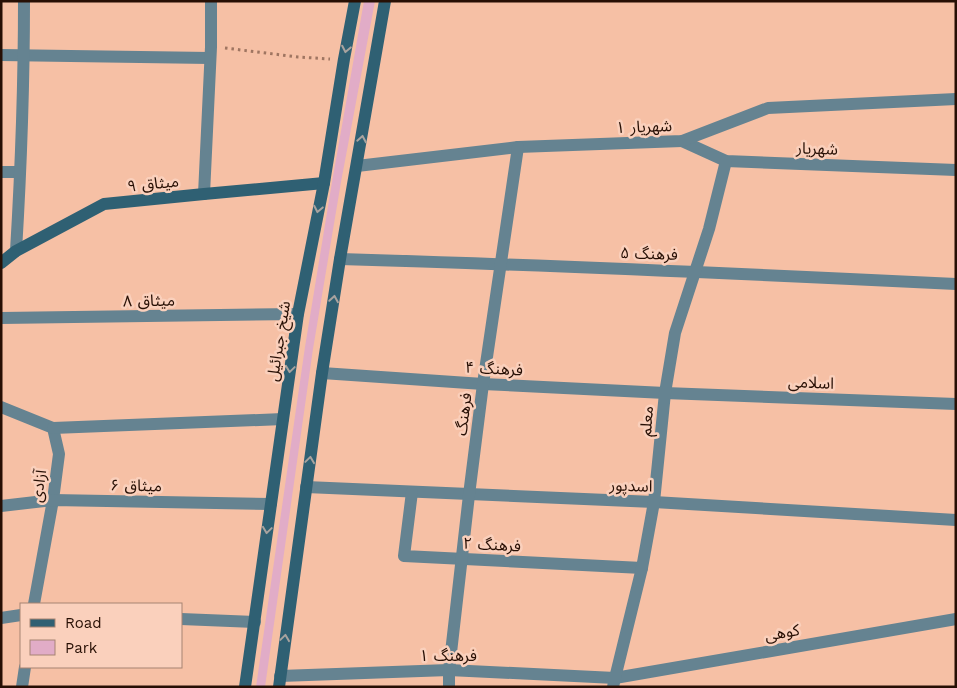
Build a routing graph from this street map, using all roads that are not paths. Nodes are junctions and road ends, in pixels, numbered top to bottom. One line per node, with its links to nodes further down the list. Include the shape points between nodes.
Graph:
1 (24, 1): 7 (street)
2 (211, 1): 5 (street)
3 (355, 1): 16 (street, شیخ جبرائیل, one-way to 16)
4 (386, 1): 12 (street, one-way to 4)
5 (210, 52): 7 (street); 17 (street)
6 (1, 56): 7 (street)
7 (24, 56): 15 (street)
8 (956, 98): 9 (street, شهریار ۱, via 768,108)
9 (682, 142): 10 (street, شهریار ۱); 11 (street, شهریار)
10 (518, 147): 12 (street, شهریار ۱); 21 (street, فرهنگ)
11 (726, 161): 13 (street, شهریار); 22 (street, معلم)
12 (357, 166): 19 (street)
13 (956, 170)
14 (1, 172): 15 (street)
15 (20, 172): 18 (street)
16 (324, 183): 17 (street, میثاق ۹); 24 (street, شیخ جبرائیل, one-way to 24)
17 (204, 194): 18 (street, میثاق ۹, via 104,204)
18 (16, 251): 20 (street, میثاق ۹)
19 (340, 259): 21 (street, فرهنگ ۵); 26 (street, one-way to 19)
20 (1, 263)
21 (501, 263): 22 (street, فرهنگ ۵); 27 (street, فرهنگ)
22 (695, 271): 23 (street, فرهنگ ۵); 28 (street, معلم, via 675,333)
23 (956, 284)
24 (298, 314): 25 (street, میثاق ۸); 31 (street, شیخ جبرائیل, one-way to 31)
25 (1, 318)
26 (322, 373): 27 (street, فرهنگ ۴); 33 (street, one-way to 26)
27 (483, 384): 28 (street, فرهنگ ۴); 35 (street, فرهنگ)
28 (665, 392): 29 (street, اسلامی); 37 (street, معلم)
29 (956, 404)
30 (1, 407): 32 (street)
31 (282, 419): 32 (street); 38 (street, شیخ جبرائیل)
32 (53, 428): 36 (street, آزادی, via 59,454)
33 (306, 487): 34 (street, اسدپور); 51 (street, one-way to 33)
34 (412, 492): 35 (street, اسدپور); 41 (street, فرهنگ ۲, via 404,556)
35 (469, 495): 37 (street, اسدپور); 41 (street, فرهنگ)
36 (53, 500): 38 (street, میثاق ۶); 39 (street, میثاق ۶); 43 (street, آزادی)
37 (654, 502): 40 (street, اسدپور); 42 (street, معلم)
38 (270, 504): 48 (street, شیخ جبرائیل, one-way to 48)
39 (1, 506)
40 (956, 520)
41 (462, 559): 42 (street, فرهنگ ۲); 50 (street, فرهنگ)
42 (642, 568): 52 (street, معلم)
43 (34, 603)
44 (20, 616): 45 (street)
45 (1, 618)
46 (182, 619): 48 (street)
47 (956, 619): 52 (street, کوهی)
48 (255, 622): 54 (street, شیخ جبرائیل)
49 (25, 668): 53 (street)
50 (450, 670): 51 (street, فرهنگ ۱); 52 (street, فرهنگ ۱); 55 (street, فرهنگ)
51 (280, 681)
52 (614, 682)
53 (22, 687)
54 (245, 687)
55 (449, 687)

